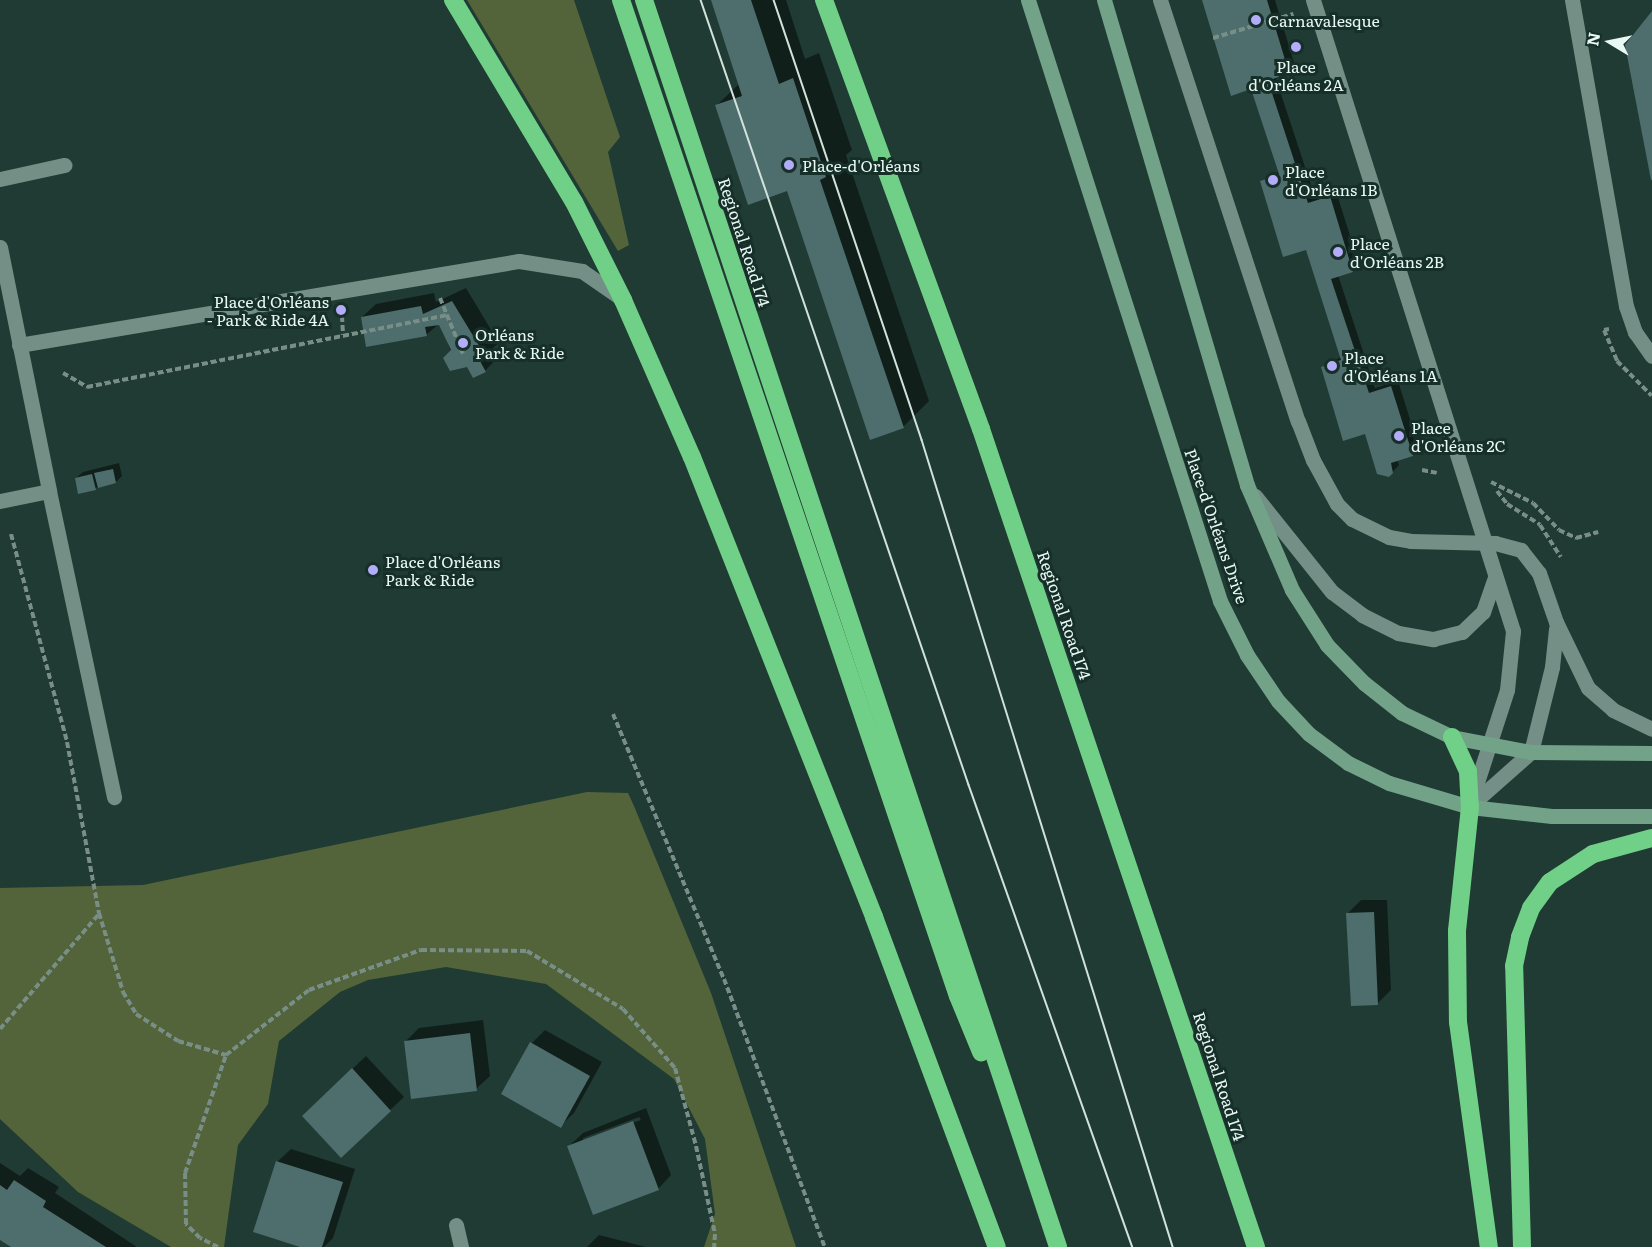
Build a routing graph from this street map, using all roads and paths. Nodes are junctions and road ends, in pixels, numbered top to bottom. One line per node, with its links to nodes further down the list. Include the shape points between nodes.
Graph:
1 (453, 0): 15 (highway, via 574,202)
2 (621, 0): 45 (highway, via 958,996)
3 (644, 0): 45 (highway, Regional Road 174)
4 (824, 0): 53 (highway, Regional Road 174, via 981,429)
5 (1028, 0): 39 (main road, Place-d'Orléans Drive, via 1221,601 1247,655 1278,701 1309,734 1348,763 1389,783)
6 (1104, 0): 24 (main road)
7 (1160, 0): 29 (street, via 1298,421 1324,484 1337,504 1370,530 1411,541)
8 (1572, 0): 21 (street, via 1626,306 1635,332)
9 (1308, 6): 10 (path); 29 (street)
10 (1213, 38)
11 (64, 165): 12 (street)
12 (0, 179)
13 (0, 246): 19 (street)
14 (440, 298): 16 (path)
15 (623, 300): 19 (street, via 582,271 519,261); 51 (highway, via 692,457 788,696)
16 (447, 315): 18 (path); 20 (path)
17 (340, 316): 18 (path)
18 (343, 335): 22 (path, via 87,387)
19 (19, 345): 25 (street)
20 (463, 354)
21 (1652, 356)
22 (63, 373)
23 (1489, 481): 27 (path, via 1533,503 1559,530 1576,538)
24 (1247, 485): 30 (street, via 1332,592 1362,615 1398,633 1433,639 1462,632 1483,612); 34 (main road, via 1292,590 1327,645 1364,683 1402,713)
25 (49, 491): 26 (street); 38 (street)
26 (0, 501)
27 (1598, 532)
28 (11, 534): 42 (path, via 67,742)
29 (1483, 542): 30 (street); 31 (street, via 1509,545 1531,559)
30 (1494, 580): 35 (street, via 1509,614 1514,647 1508,690)
31 (1556, 622): 33 (street, via 1588,688 1613,710); 36 (street, via 1552,667)
32 (613, 714): 50 (path, via 724,980)
33 (1652, 729)
34 (1452, 737): 35 (main road); 39 (highway, via 1468,772)
35 (1491, 744): 36 (main road); 39 (street)
36 (1531, 752): 37 (main road); 39 (street)
37 (1652, 753)
38 (114, 797)
39 (1470, 807): 40 (main road, Place-d'Orléans Drive, via 1552,816); 54 (highway, via 1457,931 1458,1022)
40 (1652, 816)
41 (1652, 838): 55 (highway, via 1593,854 1550,882 1531,908 1520,937 1514,966)
42 (99, 913): 43 (path); 44 (path, via 123,992 136,1014 178,1041)
43 (0, 1029)
44 (225, 1055): 47 (path, via 184,1173 186,1224 200,1238); 49 (path, via 309,990 421,950 527,951 623,1009 675,1068 715,1234)
45 (1040, 1195): 52 (highway, Regional Road 174)
46 (456, 1225): 48 (street)
47 (218, 1247)
48 (460, 1247)
49 (714, 1247)
50 (825, 1247)
51 (997, 1247)
52 (1058, 1247)
53 (1256, 1247)
54 (1490, 1247)
55 (1522, 1247)

